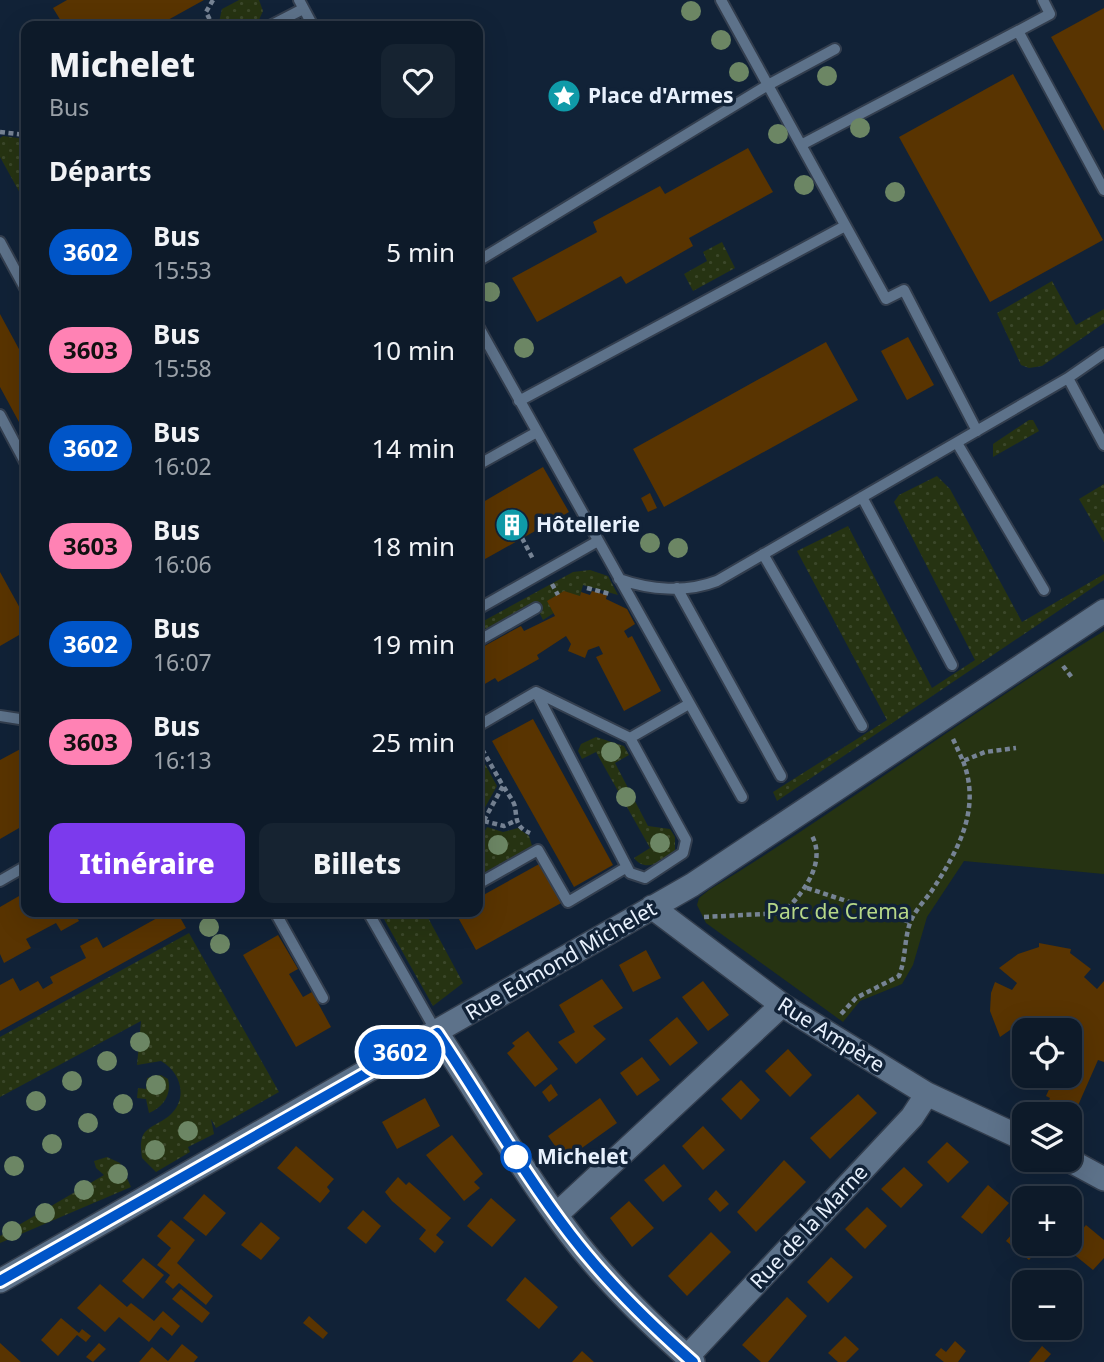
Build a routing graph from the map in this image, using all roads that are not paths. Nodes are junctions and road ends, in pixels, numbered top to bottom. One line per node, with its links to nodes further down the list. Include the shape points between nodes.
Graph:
1 (721, 0): 8 (lane)
2 (1043, 0): 6 (lane, via 1050,14)
3 (301, 4): 4 (lane); 5 (lane)
4 (277, 21)
5 (310, 21)
6 (1018, 31): 9 (lane); 10 (lane)
7 (835, 49): 8 (lane)
8 (768, 85): 9 (lane); 13 (lane)
9 (801, 145): 11 (lane)
10 (1104, 190)
11 (845, 226): 18 (lane); 20 (lane, via 886,299 904,290)
12 (0, 242): 14 (lane)
13 (483, 258)
14 (21, 281)
15 (483, 335): 18 (lane)
16 (1104, 353): 17 (lane)
17 (1068, 379): 20 (lane); 23 (lane)
18 (519, 401): 21 (lane)
19 (0, 415): 24 (lane)
20 (977, 431): 22 (lane)
21 (537, 432): 25 (lane); 27 (lane)
22 (957, 443): 26 (lane); 31 (lane)
23 (1104, 444)
24 (21, 455)
25 (483, 462)
26 (862, 497): 28 (lane); 36 (lane)
27 (598, 541): 29 (lane); 32 (lane)
28 (762, 555): 30 (lane, via 717,581); 42 (lane)
29 (619, 579): 30 (lane, via 646,587); 38 (lane)
30 (677, 588): 44 (lane)
31 (1044, 590)
32 (483, 606)
33 (536, 608): 35 (lane)
34 (1104, 611): 50 (street, Rue Edmond Michelet, via 766,837)
35 (483, 638)
36 (952, 665)
37 (536, 692): 41 (lane); 43 (lane); 46 (lane)
38 (689, 704): 43 (lane); 45 (lane)
39 (1, 713): 40 (lane)
40 (21, 719)
41 (483, 723)
42 (862, 726)
43 (630, 738): 46 (lane, via 686,845 683,853 645,878 635,876)
44 (781, 776)
45 (742, 797)
46 (627, 867): 49 (lane, via 568,902 538,850)
47 (21, 869): 48 (lane)
48 (0, 881)
49 (483, 881)
50 (661, 914): 54 (street, Rue Ampère); 55 (street, Rue Edmond Michelet)
51 (278, 917): 53 (lane)
52 (372, 917): 55 (lane)
53 (323, 998)
54 (782, 1005): 56 (street, Rue Ampère); 60 (street)
55 (437, 1033): 60 (street); 61 (street, Rue Edmond Michelet)
56 (927, 1094): 57 (street, Rue Ampère); 62 (street, Rue de la Marne, via 912,1117)
57 (1012, 1133)
58 (1082, 1167): 59 (street)
59 (1104, 1179)
60 (556, 1215): 62 (street, via 624,1294)
61 (0, 1281)
62 (690, 1359)

